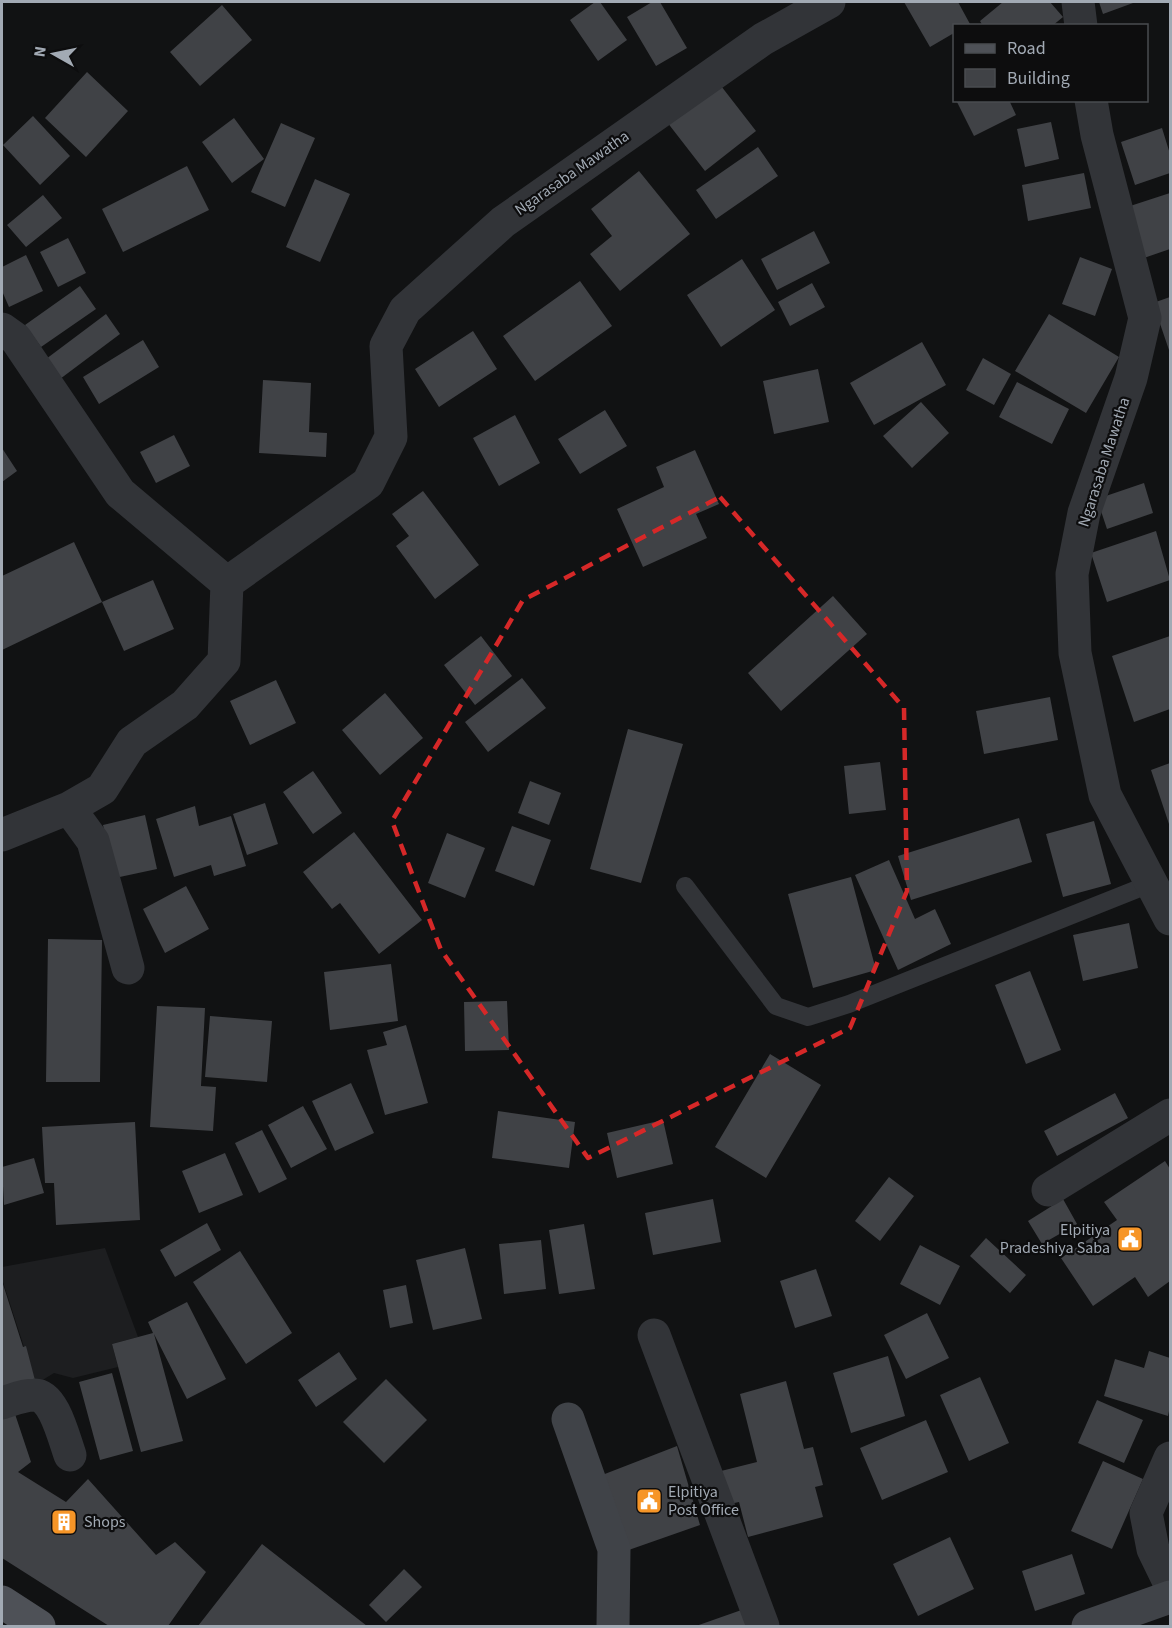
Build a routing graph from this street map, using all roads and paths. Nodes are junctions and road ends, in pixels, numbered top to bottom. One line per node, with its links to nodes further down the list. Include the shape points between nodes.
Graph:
1 (830, 2): 6 (street, Ngarasaba Mawatha, via 763,39 503,222 405,310 387,346 391,437 368,483)
2 (1078, 2): 3 (street)
3 (1081, 24)
4 (1091, 102): 9 (street, Ngarasaba Mawatha, via 1145,318 1131,378 1084,513 1072,574 1075,653 1105,795)
5 (2, 329): 6 (street, via 16,339 120,493)
6 (227, 584): 7 (street, via 224,661 185,705 132,742 102,789)
7 (69, 808): 8 (street); 12 (street, via 93,841)
8 (2, 835)
9 (1150, 884): 10 (lane, via 808,1017 776,1006); 11 (street, Ngarasaba Mawatha)
10 (685, 886)
11 (1170, 919)
12 (128, 968)
13 (1170, 1115): 14 (street)
14 (1048, 1190)
15 (654, 1335): 25 (street)
16 (2, 1403): 18 (street, via 35,1395 46,1398)
17 (568, 1419): 24 (main road, via 614,1549)
18 (70, 1455)
19 (1170, 1458): 20 (street, via 1146,1514 1153,1549)
20 (1170, 1584)
21 (1170, 1597): 26 (main road)
22 (2, 1602): 23 (main road)
23 (39, 1626)
24 (614, 1626)
25 (763, 1626)
26 (1088, 1626)

